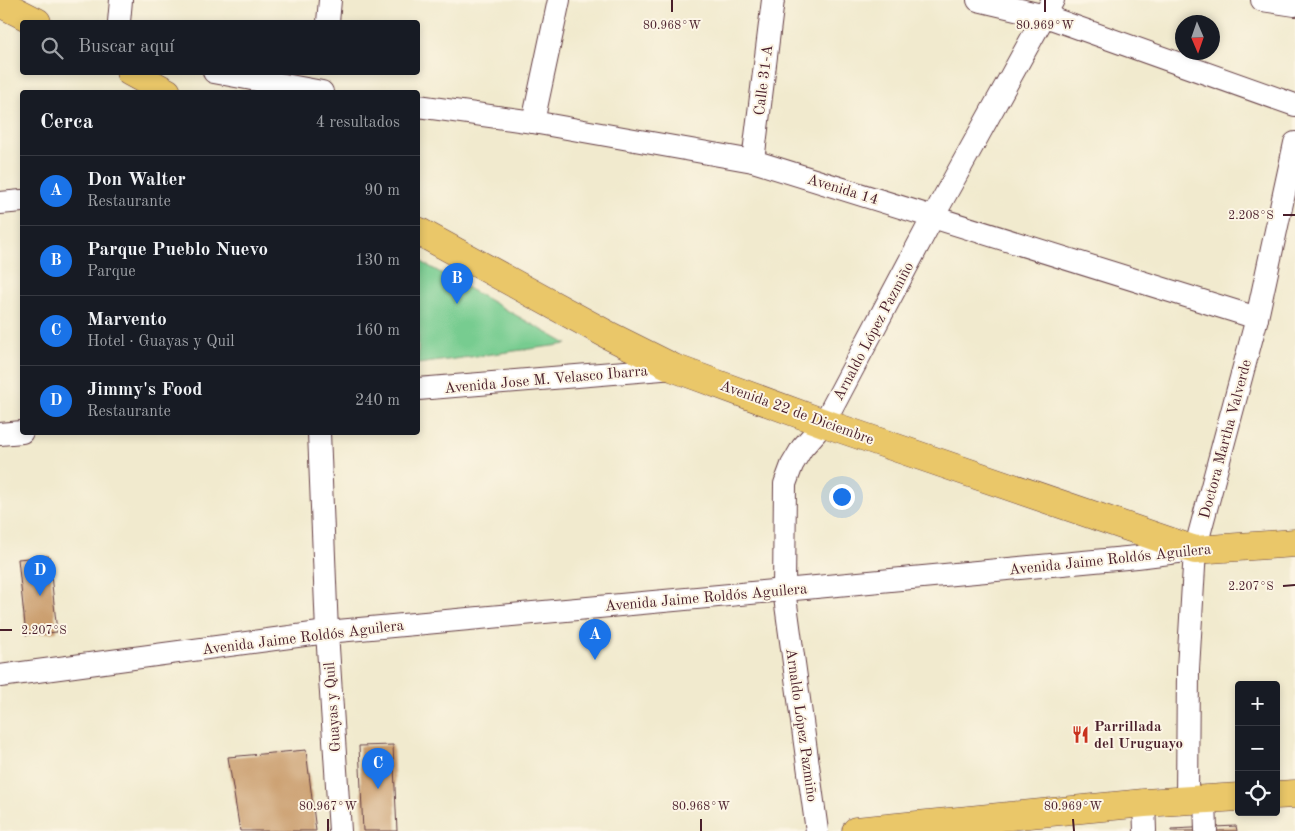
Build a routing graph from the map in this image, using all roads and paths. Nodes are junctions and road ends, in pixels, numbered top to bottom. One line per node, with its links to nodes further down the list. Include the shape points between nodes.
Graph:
1 (121, 0): 11 (street)
2 (330, 0): 12 (street)
3 (559, 0): 21 (street)
4 (773, 0): 23 (street, Calle 31-A)
5 (978, 0): 9 (street)
6 (1262, 0): 8 (street)
7 (0, 3): 10 (main road)
8 (1295, 5)
9 (1049, 8): 19 (street); 26 (street, Arnaldo López Pazmiño)
10 (33, 20)
11 (119, 20)
12 (328, 20)
13 (136, 75): 16 (main road)
14 (230, 75): 17 (street)
15 (323, 75): 18 (street)
16 (163, 90)
17 (311, 90)
18 (322, 90)
19 (1295, 105)
20 (420, 106): 21 (street, Avenida 14)
21 (534, 122): 23 (street, Avenida 14)
22 (1295, 143): 28 (street, Doctora Martha Valverde)
23 (753, 161): 26 (street, Avenida 14)
24 (20, 201): 25 (street)
25 (0, 203)
26 (933, 217): 28 (street, Avenida 14); 31 (street, Arnaldo López Pazmiño)
27 (420, 232): 29 (main road, Avenida 22 de Diciembre)
28 (1258, 318): 36 (street, Doctora Martha Valverde)
29 (674, 368): 30 (street, Avenida Jose M. Velasco Ibarra); 31 (main road, Avenida 22 de Diciembre)
30 (420, 389)
31 (824, 423): 36 (main road, Avenida 22 de Diciembre); 37 (street, Arnaldo López Pazmiño, via 802,448 785,484)
32 (20, 432): 33 (street)
33 (0, 434)
34 (319, 435): 38 (street, Guayas y Quil)
35 (1295, 543): 36 (main road, Avenida Jaime Roldós Aguilera)
36 (1195, 550): 37 (street, Avenida Jaime Roldós Aguilera); 43 (street, Doctora Martha Valverde, via 1188,669)
37 (784, 590): 38 (street, Avenida Jaime Roldós Aguilera); 46 (street, Arnaldo López Pazmiño)
38 (327, 632): 39 (street, Avenida Jaime Roldós Aguilera); 45 (street, Guayas y Quil)
39 (0, 676)
40 (1295, 794): 41 (main road)
41 (1280, 795)
42 (1235, 797): 43 (main road)
43 (1196, 800): 44 (main road); 49 (street, Doctora Martha Valverde)
44 (1144, 803): 47 (main road); 48 (street)
45 (340, 831)
46 (817, 831)
47 (856, 831)
48 (1145, 831)
49 (1206, 831)

